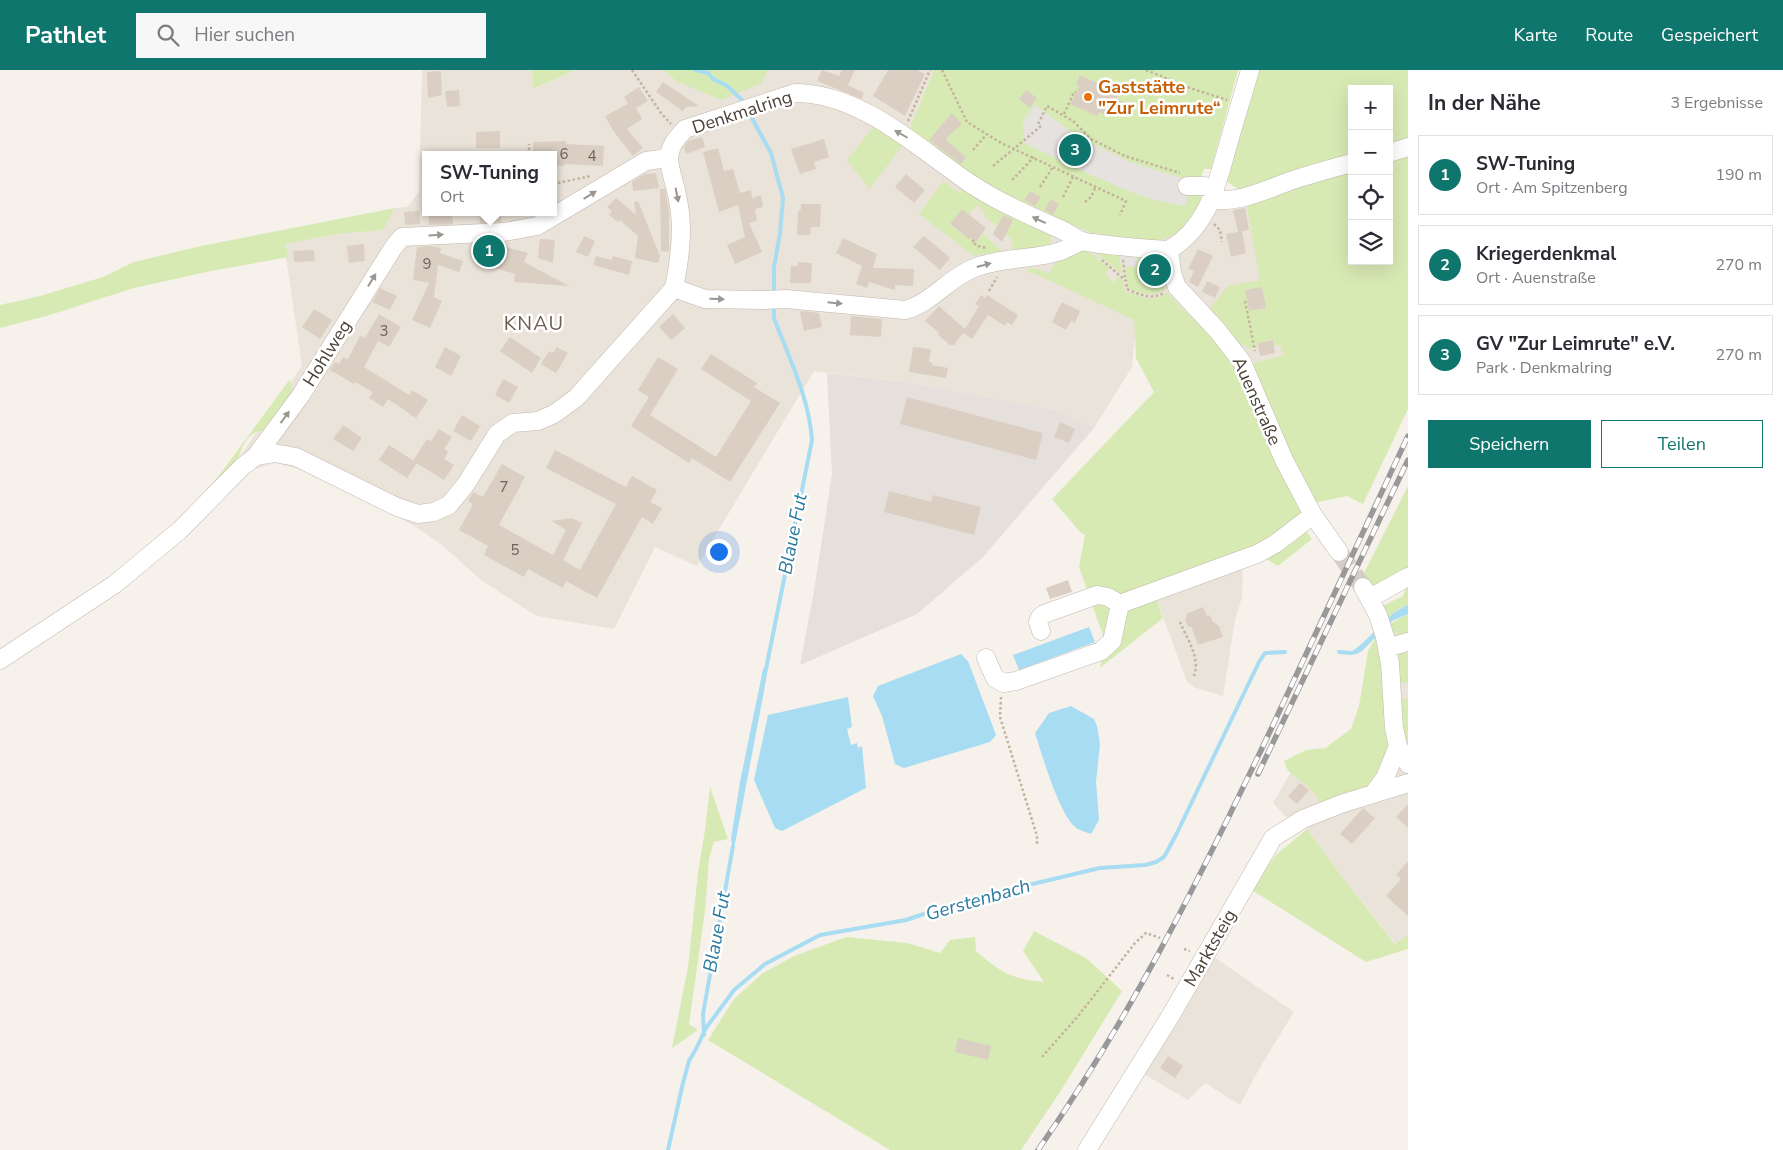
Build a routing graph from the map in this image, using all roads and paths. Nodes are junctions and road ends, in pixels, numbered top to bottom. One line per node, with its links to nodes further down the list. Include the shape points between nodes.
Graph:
1 (632, 70): 9 (path, via 661,113)
2 (930, 70): 10 (path)
3 (942, 70): 11 (path, via 967,122)
4 (1146, 70): 7 (path)
5 (1250, 70): 28 (street)
6 (1076, 92): 8 (path)
7 (1227, 100)
8 (1064, 114): 14 (path, via 1047,106 1038,124 1040,128); 25 (path, via 1091,139 1126,156 1196,178)
9 (680, 134): 10 (street, Denkmalring, one-way to 9, via 862,111 810,93 795,93 685,129); 19 (street, Denkmalring, via 673,142)
10 (902, 134): 34 (street, Denkmalring, one-way to 10, via 1004,204)
11 (987, 134): 14 (path); 15 (path)
12 (529, 144): 16 (path)
13 (1408, 147): 17 (street)
14 (1015, 149): 18 (path); 21 (path)
15 (973, 150)
16 (529, 151)
17 (1393, 151)
18 (1034, 157): 22 (path); 24 (path)
19 (669, 158): 31 (street, Hohlweg, one-way to 19, via 646,161); 38 (street, one-way to 38, via 681,231)
20 (1348, 164): 28 (street, via 1225,202)
21 (993, 166)
22 (1053, 167): 23 (path); 26 (path)
23 (1073, 177): 27 (path); 29 (path)
24 (1012, 180)
25 (1191, 186): 28 (street)
26 (1040, 187)
27 (1095, 188): 30 (path, via 1091,198); 32 (path, via 1126,201)
28 (1213, 194): 36 (street, via 1191,233)
29 (1063, 197)
30 (1085, 202)
31 (557, 214)
32 (1120, 215)
33 (554, 216): 42 (street, Hohlweg, one-way to 33, via 301,395 402,237 504,232 537,226)
34 (1086, 242): 35 (street, Denkmalring); 37 (path, via 1090,250); 38 (street, one-way to 34, via 705,299 786,299 905,310 916,307 976,267 1060,251)
35 (1123, 247): 36 (street, Denkmalring); 37 (path, via 1122,266)
36 (1169, 250): 43 (street, Auenstraße, via 1172,273 1178,287 1242,362 1273,437)
37 (1126, 280): 39 (path, via 1127,289 1142,296 1154,297)
38 (674, 288): 42 (street, via 576,398 554,414 538,421 513,423 497,434 449,506 418,514 397,507 296,457 274,452)
39 (1165, 292)
40 (1245, 302): 41 (path)
41 (1255, 351)
42 (256, 456): 52 (street, Hohlweg, via 180,530 115,584)
43 (1313, 515): 44 (street, Auenstraße); 46 (street, via 1258,554)
44 (1338, 552)
45 (1408, 577): 50 (street, via 1366,593 1378,615)
46 (1120, 604): 48 (street, via 1097,595 1080,600 1040,617); 54 (street, via 1112,641 1101,651 1016,682)
47 (1180, 622): 53 (path, via 1194,654 1196,667)
48 (1041, 631)
49 (1407, 642): 50 (street)
50 (1386, 643): 55 (street)
51 (986, 658): 54 (street, via 995,678)
52 (0, 660)
53 (1193, 678)
54 (1003, 683): 59 (path, via 1000,717)
55 (1398, 746): 56 (street); 58 (street, via 1385,778)
56 (1408, 764)
57 (1408, 783): 58 (street, Marktsteig)
58 (1373, 794): 64 (street, Marktsteig, via 1303,819 1273,838 1172,1015)
59 (1037, 845)
60 (1160, 938): 63 (path, via 1146,933 1135,943)
61 (1167, 975): 62 (path)
62 (1178, 982)
63 (1042, 1058)
64 (1087, 1150)

